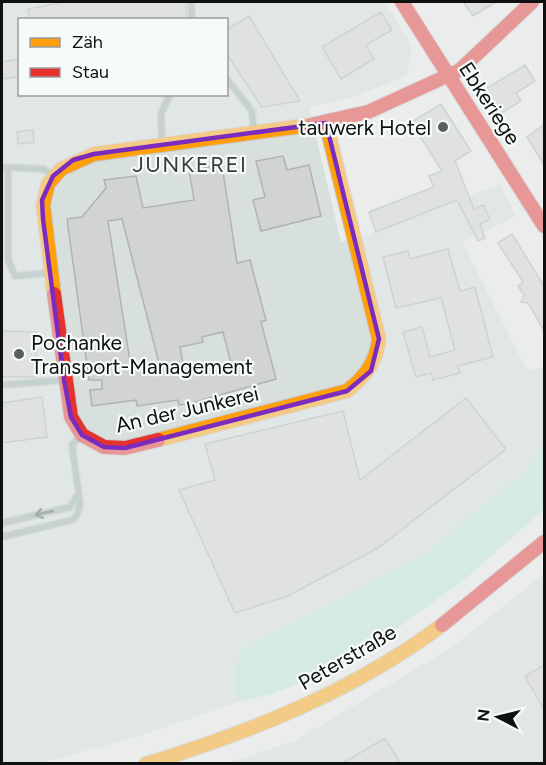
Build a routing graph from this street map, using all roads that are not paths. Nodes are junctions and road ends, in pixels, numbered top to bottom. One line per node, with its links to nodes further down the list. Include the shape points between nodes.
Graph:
1 (191, 2): 4 (lane)
2 (402, 2): 5 (street, Ebkeriege)
3 (532, 2): 5 (street)
4 (192, 18)
5 (448, 77): 8 (street, via 368,112); 13 (street, Ebkeriege)
6 (228, 81): 9 (lane, via 252,111)
7 (169, 96): 10 (lane, via 161,114)
8 (326, 123): 9 (street); 17 (street, An der Junkerei, via 379,339 371,371 347,391 125,448 104,447)
9 (255, 134): 10 (street)
10 (162, 147): 12 (street, via 94,154 72,160)
11 (5, 168): 12 (lane, via 44,169); 14 (lane, via 8,259 15,276)
12 (53, 176): 14 (street, via 42,200)
13 (543, 220)
14 (50, 273): 15 (street)
15 (64, 380): 16 (lane); 17 (street, via 71,417)
16 (2, 384)
17 (82, 435): 18 (lane, via 72,445)
18 (78, 492): 19 (lane, one-way to 19, via 70,507); 20 (lane, via 79,510 72,520)
19 (2, 523)
20 (2, 537)
21 (544, 542): 22 (street, Peterstraße, via 434,629 367,674 283,717)
22 (146, 764)

